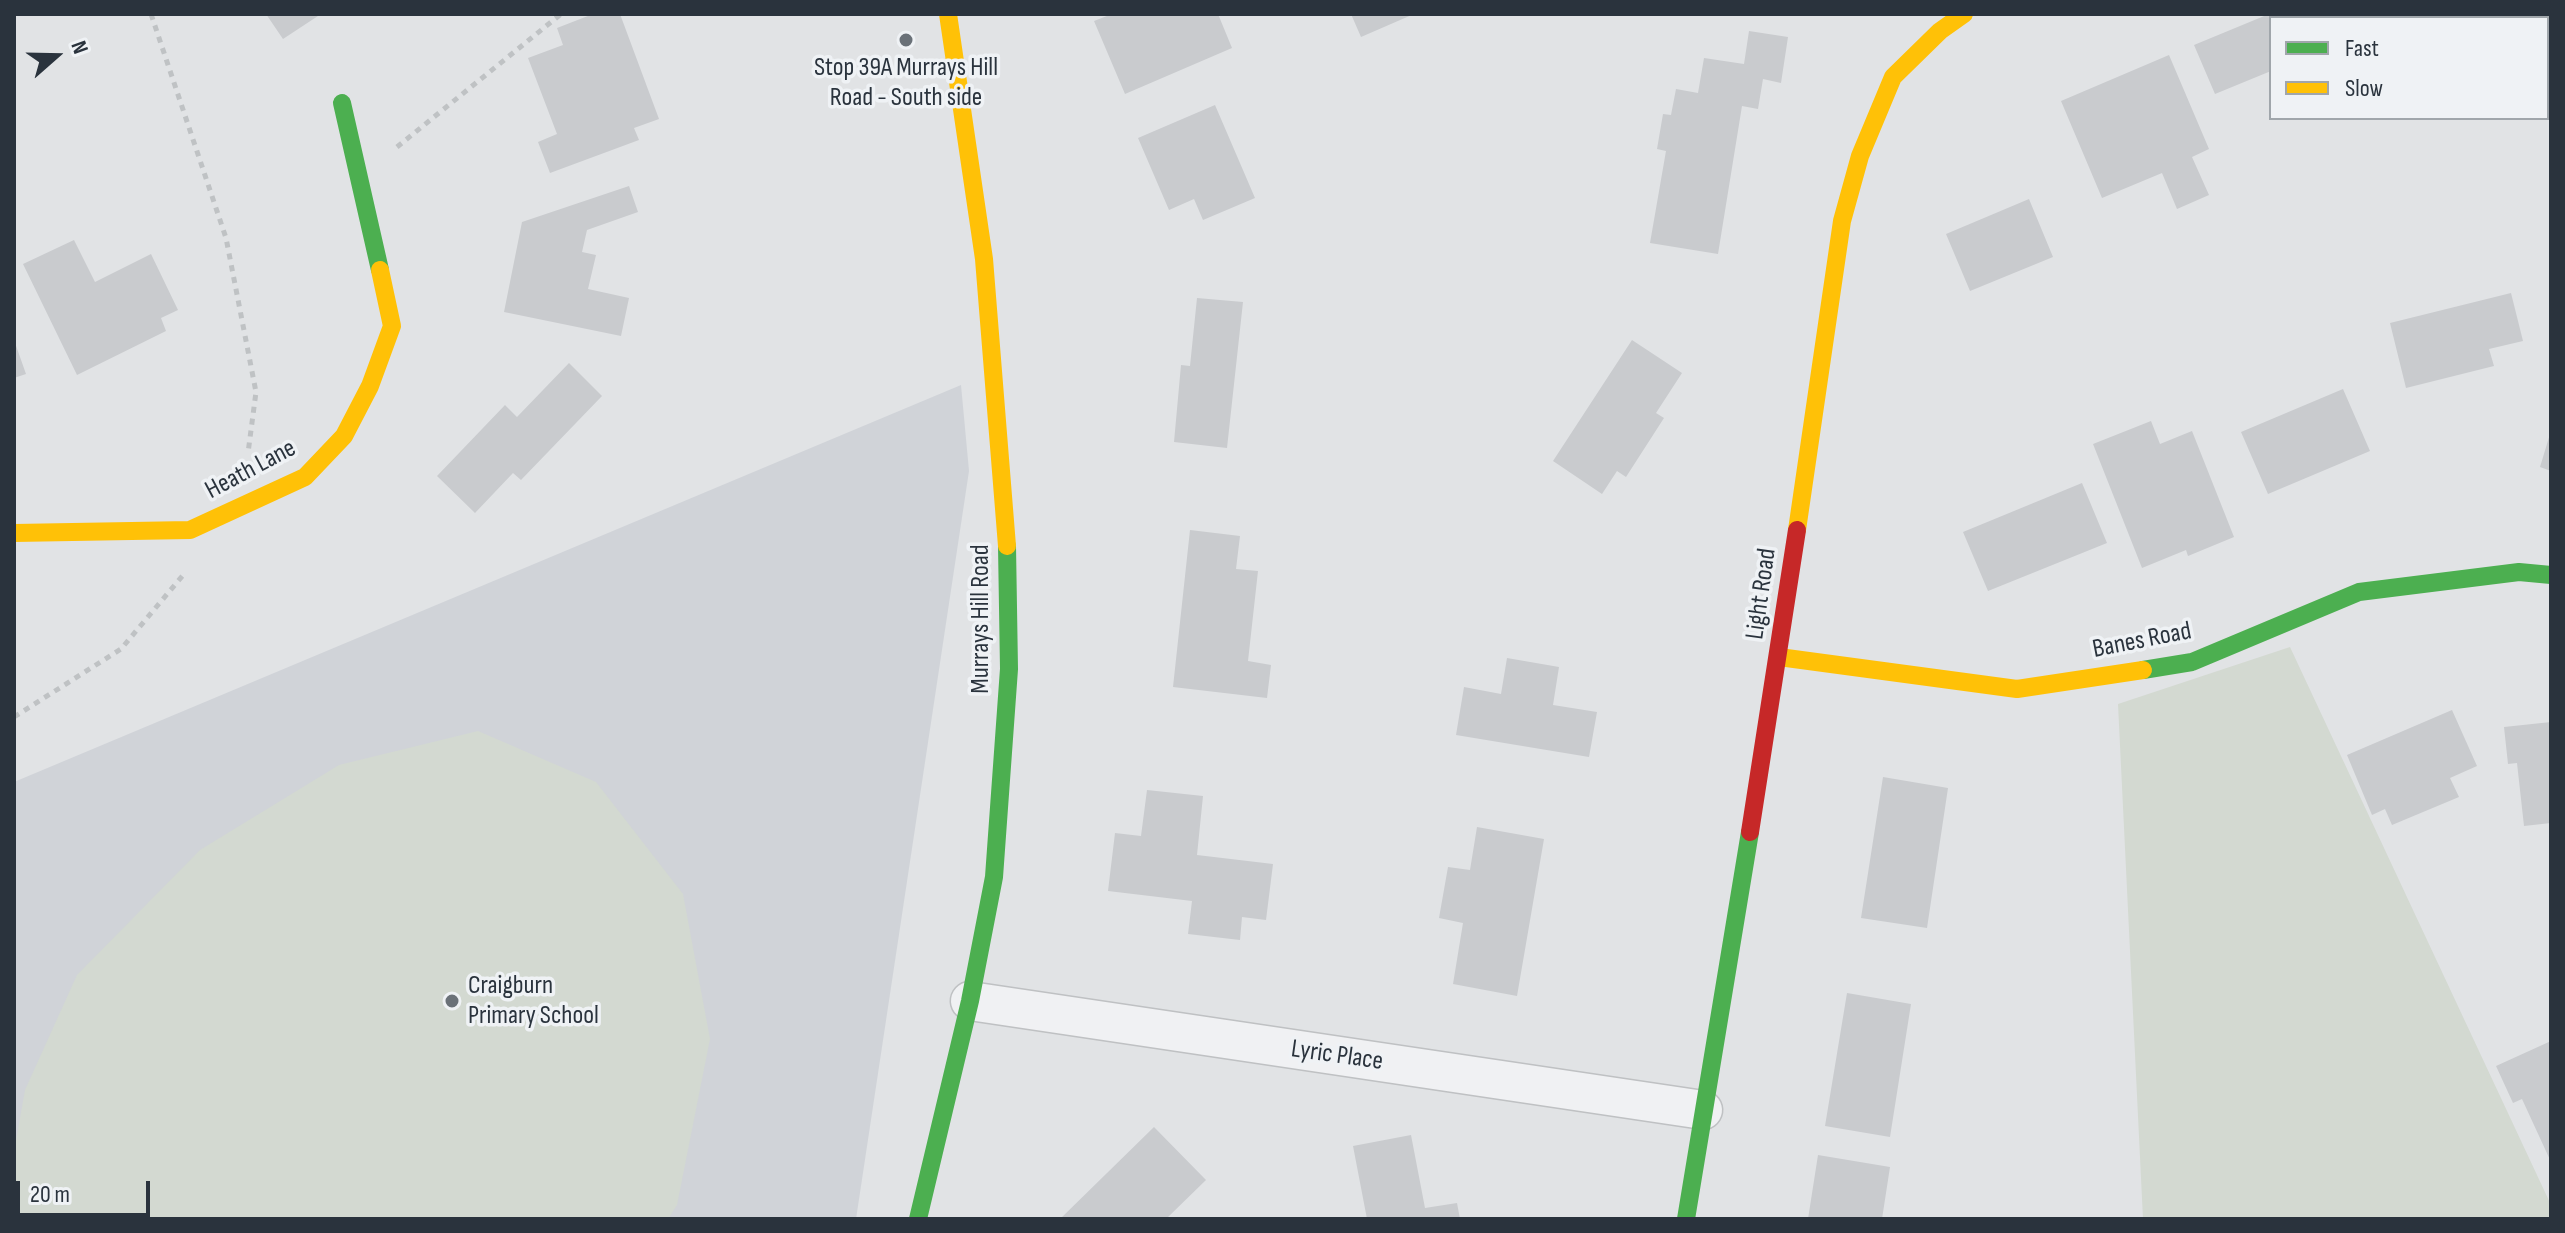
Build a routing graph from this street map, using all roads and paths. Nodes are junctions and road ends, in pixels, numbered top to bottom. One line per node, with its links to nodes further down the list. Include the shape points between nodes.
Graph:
1 (151, 14): 7 (path, via 226,238 256,392)
2 (561, 14): 6 (path)
3 (948, 14): 13 (street, Murrays Hill Road, via 984,259 1007,521 1009,669 994,877)
4 (1964, 14): 11 (street, Light Road, via 1893,77 1860,156 1842,221)
5 (342, 103): 6 (street, Heath Lane)
6 (358, 178): 7 (street, Heath Lane, via 392,326 344,436 305,477)
7 (241, 506): 8 (street, Heath Lane, via 190,530)
8 (14, 533)
9 (191, 566): 12 (path, via 121,649)
10 (2551, 575): 11 (street, Banes Road, via 2519,572 2359,592 2192,662 2017,689)
11 (1779, 657): 14 (street, Light Road)
12 (14, 717)
13 (970, 1001): 14 (street, Lyric Place); 15 (street, Murrays Hill Road)
14 (1703, 1110): 16 (street, Light Road)
15 (918, 1219)
16 (1686, 1219)

